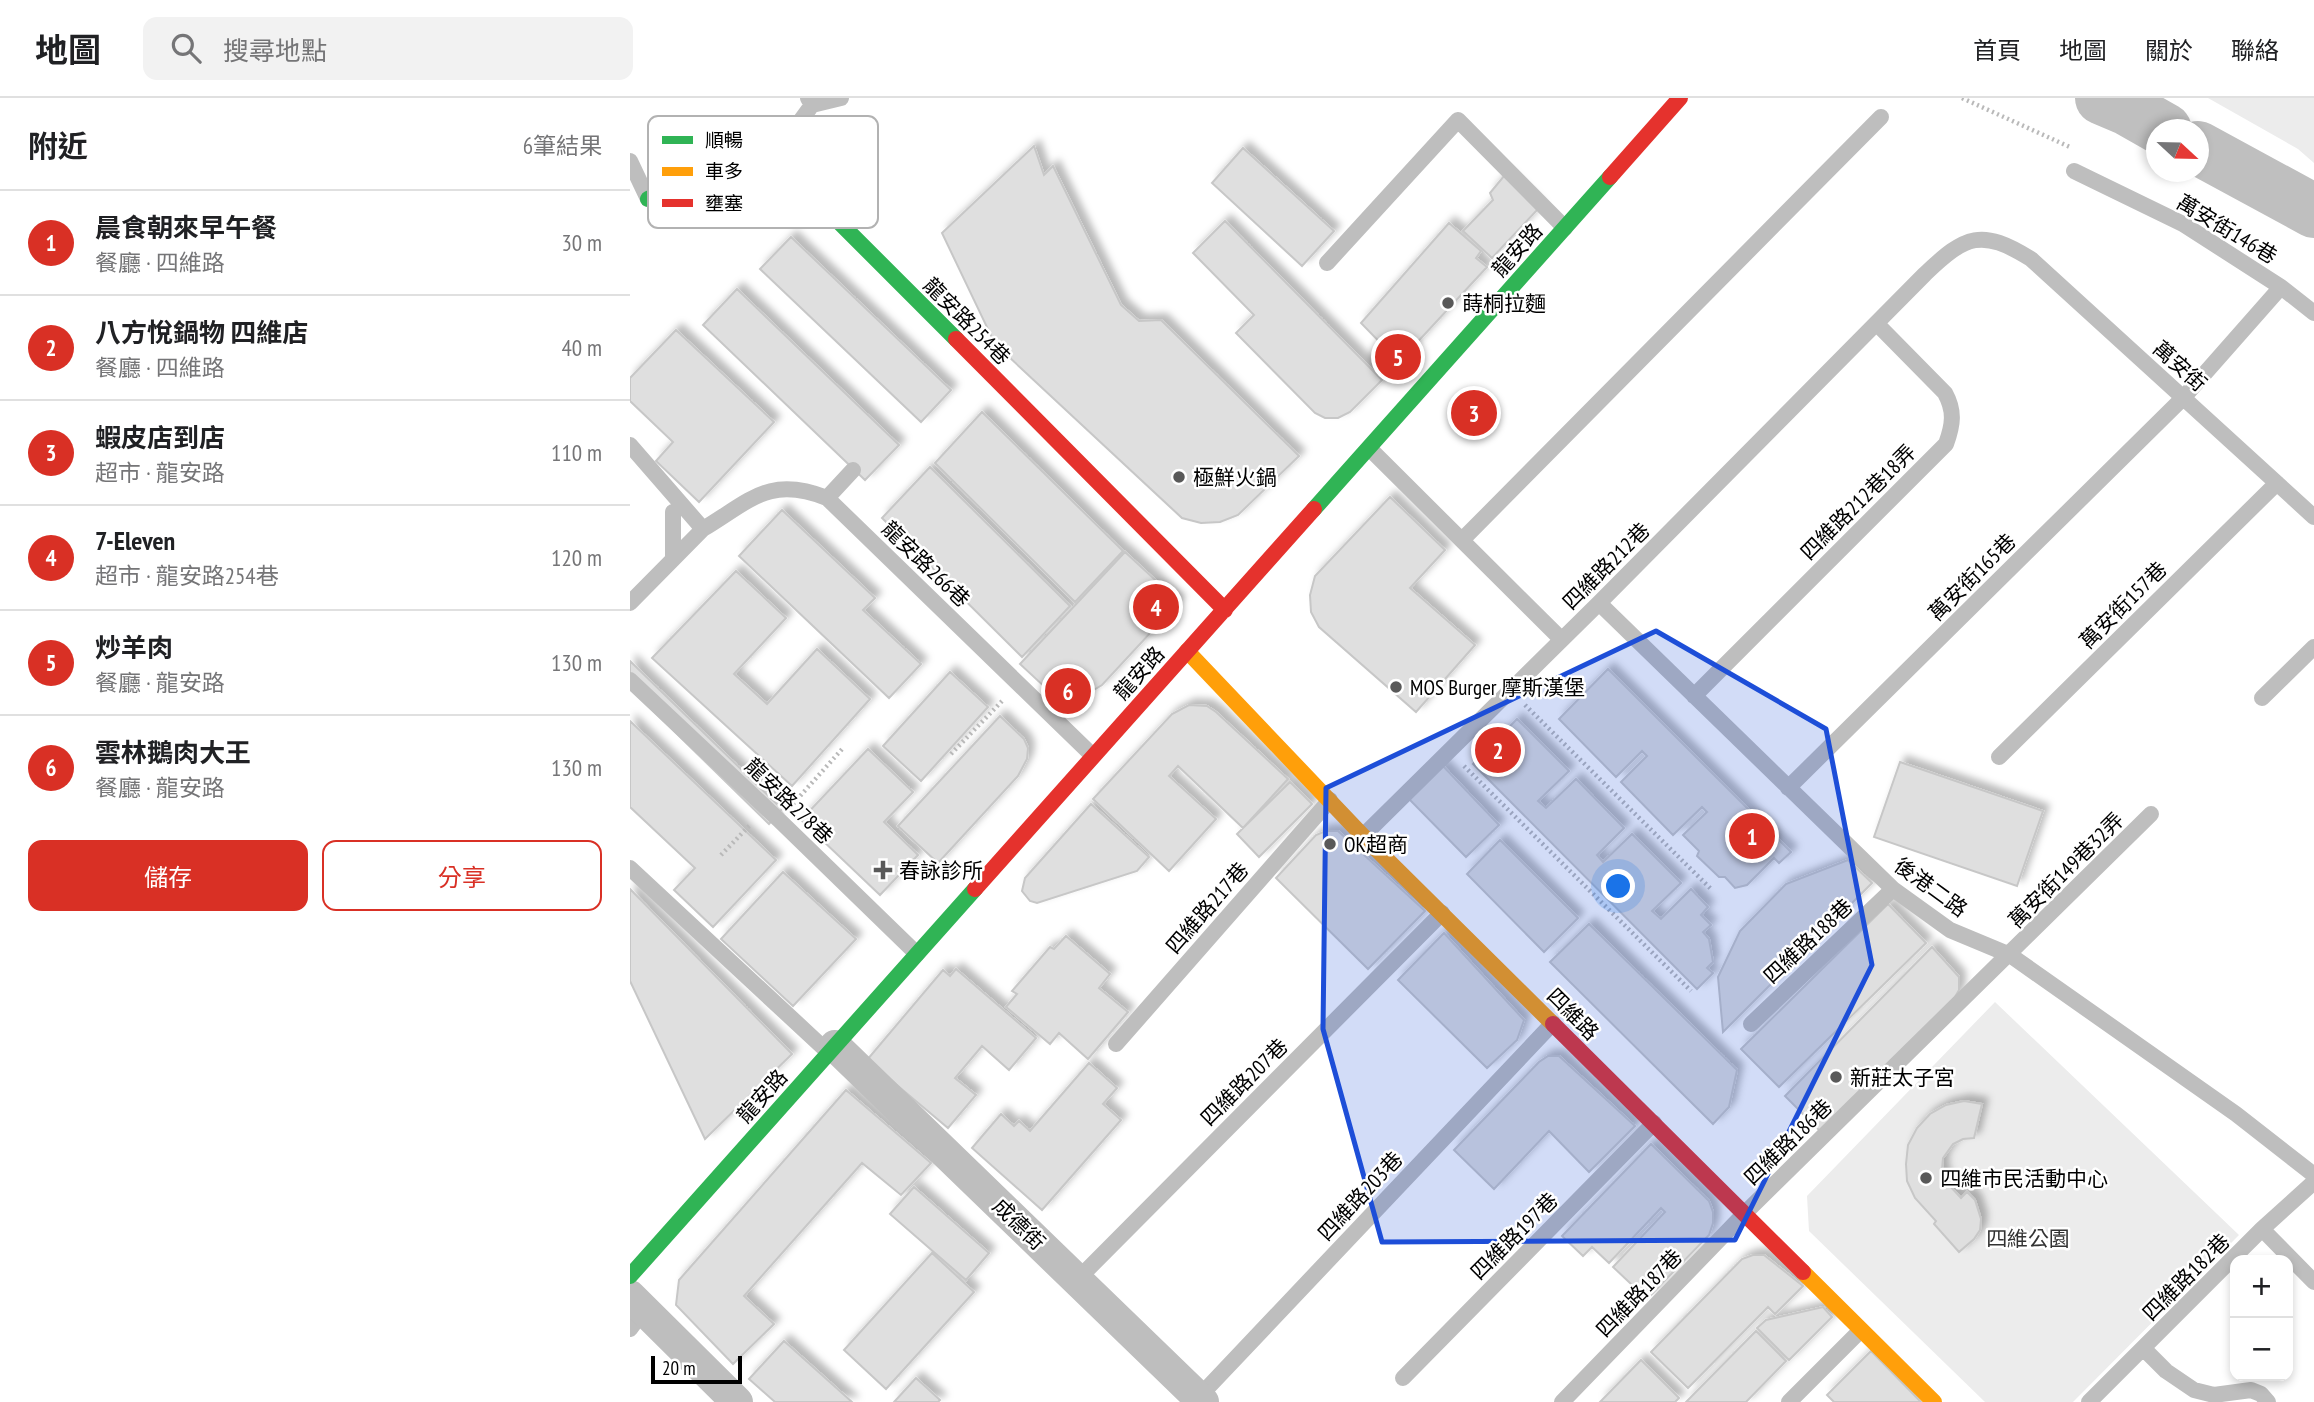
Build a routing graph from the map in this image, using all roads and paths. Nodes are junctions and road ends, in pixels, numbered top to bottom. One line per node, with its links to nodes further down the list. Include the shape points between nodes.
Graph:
1 (841, 98): 4 (lane)
2 (1680, 98): 14 (street, 龍安路)
3 (1962, 98): 7 (path)
4 (813, 100): 5 (lane)
5 (802, 116)
6 (1881, 117): 29 (lane)
7 (2072, 147)
8 (630, 161): 11 (lane)
9 (2074, 172): 17 (lane, 萬安街146巷, via 2183,224)
10 (630, 193): 11 (lane)
11 (648, 199): 12 (lane)
12 (630, 211)
13 (845, 228): 33 (street, 龍安路254巷)
14 (1565, 228): 16 (lane, via 1458,120); 22 (street, 龍安路)
15 (2015, 249): 19 (lane, 四維路212巷, via 1973,239 1957,247); 20 (lane, 萬安街)
16 (1327, 263)
17 (2281, 287): 18 (lane, 萬安街146巷); 20 (lane, 萬安街146巷)
18 (2314, 313)
19 (1877, 324): 32 (lane, 四維路212巷); 40 (lane, 四維路212巷18弄, via 1952,406 1946,444)
20 (2184, 397): 24 (lane, 萬安街); 47 (lane, 萬安街165巷)
21 (630, 445): 28 (lane)
22 (1368, 448): 29 (lane); 33 (street, 龍安路)
23 (853, 470): 25 (lane)
24 (2277, 483): 27 (lane, 萬安街); 46 (lane, 萬安街157巷)
25 (827, 498): 28 (lane, 龍安路266巷, via 787,487 759,493); 38 (lane, 龍安路266巷)
26 (673, 512): 30 (lane)
27 (2314, 517)
28 (703, 529): 30 (lane)
29 (1462, 540): 34 (lane)
30 (673, 558): 31 (lane)
31 (630, 603)
32 (1599, 603): 34 (lane, 四維路212巷); 40 (lane, 後港二路)
33 (1225, 610): 36 (street, 龍安路)
34 (1561, 639): 39 (lane, 四維路212巷)
35 (2314, 648): 41 (lane)
36 (1187, 651): 45 (street, 龍安路); 48 (street, 四維路)
37 (630, 680): 49 (lane, 龍安路278巷)
38 (1020, 684): 44 (path); 45 (lane, 龍安路266巷)
39 (1509, 690): 43 (lane, 四維路212巷); 56 (path)
40 (1695, 696): 47 (lane, 後港二路)
41 (2262, 698)
42 (842, 748): 51 (path)
43 (1448, 751): 52 (lane, 四維路212巷); 60 (path)
44 (951, 754)
45 (1093, 756): 58 (street, 龍安路)
46 (1999, 757)
47 (1788, 788): 55 (lane, 後港二路)
48 (1330, 800): 52 (street, 四維路); 63 (lane, 四維路217巷)
49 (766, 808): 51 (lane, 龍安路278巷); 53 (path)
50 (2151, 814): 59 (lane, 萬安街149巷32弄)
51 (779, 820): 58 (lane, 龍安路278巷)
52 (1363, 836): 57 (street, 四維路)
53 (721, 855)
54 (630, 868): 64 (lane)
55 (1893, 889): 59 (lane, 後港二路, via 1950,930); 62 (lane, 四維路188巷)
56 (1712, 890)
57 (1441, 913): 61 (street, 四維路); 71 (lane, 四維路207巷)
58 (917, 954): 64 (street, 龍安路)
59 (2010, 955): 66 (lane, 後港二路, via 2236,1114); 68 (lane, 四維路186巷)
60 (1691, 991)
61 (1553, 1023): 65 (street, 四維路); 77 (lane, 四維路203巷)
62 (1751, 1024)
63 (1116, 1044)
64 (832, 1049): 70 (street, 龍安路); 71 (street, 成德街)
65 (1654, 1123): 68 (street, 四維路); 76 (lane, 四維路197巷)
66 (2314, 1175)
67 (2314, 1182): 69 (lane, 四維路182巷)
68 (1745, 1213): 74 (street, 四維路); 79 (lane, 四維路187巷)
69 (2262, 1230): 72 (lane); 75 (lane, 四維路182巷)
70 (630, 1276)
71 (1077, 1280): 77 (street, 成德街)
72 (2314, 1282)
73 (635, 1311): 78 (street)
74 (1861, 1331): 80 (lane); 81 (street, 四維路)
75 (2144, 1349): 82 (lane, 四維路182巷); 83 (lane, via 2194,1390 2214,1395 2251,1390)
76 (1403, 1378)
77 (1199, 1400)
78 (737, 1402)
79 (1562, 1402)
80 (1788, 1402)
81 (1934, 1402)
82 (2089, 1402)
83 (2269, 1402)

